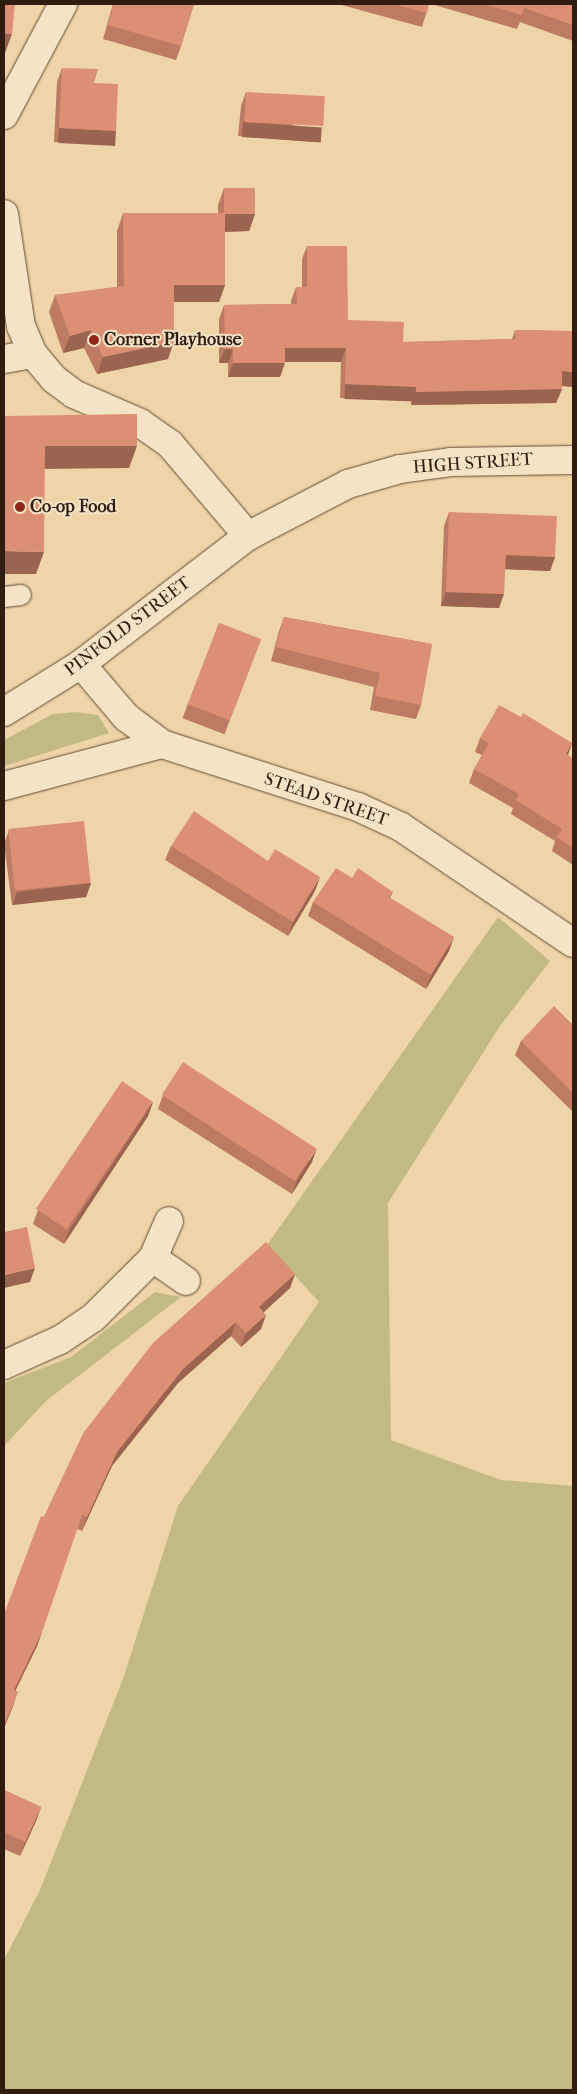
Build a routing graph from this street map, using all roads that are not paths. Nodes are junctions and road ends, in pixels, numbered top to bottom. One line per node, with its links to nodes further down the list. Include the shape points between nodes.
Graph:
1 (64, 4): 2 (street)
2 (4, 115)
3 (4, 214): 4 (street, via 21,326)
4 (33, 354): 5 (street); 7 (street, via 54,379 74,394 140,423 170,444)
5 (4, 359)
6 (573, 460): 7 (street, HIGH STREET, via 512,458 400,469 348,484)
7 (248, 536): 8 (street, PINFOLD STREET)
8 (81, 664): 9 (street, PINFOLD STREET); 10 (street, STEAD STREET, via 126,717)
9 (4, 712)
10 (162, 744): 11 (street); 12 (street, STEAD STREET, via 358,807 401,826)
11 (4, 786)
12 (573, 943)
13 (168, 1221): 14 (street)
14 (153, 1258): 15 (street); 16 (street, via 93,1318 60,1340)
15 (186, 1281)
16 (4, 1365)

